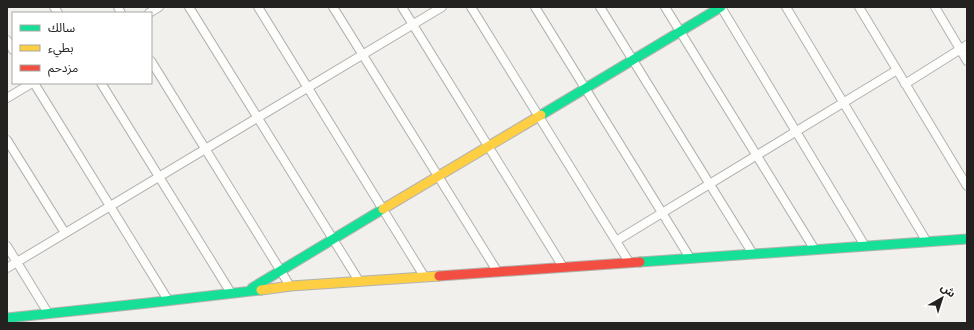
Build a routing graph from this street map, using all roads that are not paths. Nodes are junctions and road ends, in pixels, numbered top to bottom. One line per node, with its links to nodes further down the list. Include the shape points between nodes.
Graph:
1 (189, 7): 31 (street)
2 (258, 7): 26 (street)
3 (333, 7): 17 (street)
4 (402, 7): 14 (street)
5 (442, 7): 14 (street)
6 (471, 7): 30 (street)
7 (535, 7): 27 (street)
8 (600, 7): 18 (street)
9 (665, 7): 15 (street)
10 (721, 7): 15 (street); 32 (street)
11 (786, 7): 29 (street)
12 (859, 7): 21 (street)
13 (935, 7): 16 (street)
14 (413, 25): 17 (street); 34 (street)
15 (680, 32): 18 (street); 36 (street)
16 (964, 47): 19 (street); 25 (street)
17 (362, 55): 26 (street); 38 (street)
18 (633, 60): 27 (street); 39 (street)
19 (967, 61)
20 (152, 63): 35 (street)
21 (897, 70): 25 (street); 29 (street)
22 (31, 84): 28 (street)
23 (34, 84): 41 (street)
24 (102, 84): 37 (street)
25 (905, 84): 40 (street)
26 (308, 88): 31 (street); 42 (street)
27 (585, 88): 30 (street); 43 (street)
28 (7, 98)
29 (843, 102): 32 (street); 48 (street)
30 (538, 116): 34 (street); 47 (street)
31 (258, 118): 35 (street); 46 (street)
32 (796, 131): 36 (street); 50 (street)
33 (7, 140): 44 (street)
34 (488, 146): 38 (street); 56 (street)
35 (206, 149): 37 (street); 58 (street)
36 (756, 155): 39 (street); 51 (street)
37 (159, 177): 41 (street); 64 (street)
38 (438, 177): 42 (street); 59 (street)
39 (710, 184): 43 (street); 52 (street)
40 (967, 186)
41 (110, 206): 44 (street); 65 (street)
42 (383, 210): 46 (street); 60 (street)
43 (662, 212): 47 (street); 53 (street)
44 (65, 233): 54 (street)
45 (967, 239): 48 (street)
46 (333, 240): 58 (street); 61 (street)
47 (616, 241): 55 (street)
48 (927, 242): 50 (street)
49 (7, 246): 54 (street)
50 (865, 246): 51 (street)
51 (815, 250): 52 (street)
52 (753, 254): 53 (street)
53 (690, 258): 55 (street)
54 (17, 262): 57 (street); 66 (street)
55 (629, 262): 56 (street)
56 (563, 267): 59 (street)
57 (7, 268)
58 (281, 271): 62 (street); 63 (street)
59 (497, 272): 60 (street)
60 (424, 276): 61 (street)
61 (359, 281): 62 (street)
62 (290, 286): 63 (street)
63 (247, 291): 64 (street)
64 (231, 293): 65 (street)
65 (168, 300): 66 (street)
66 (48, 313): 67 (street)
67 (7, 318)

